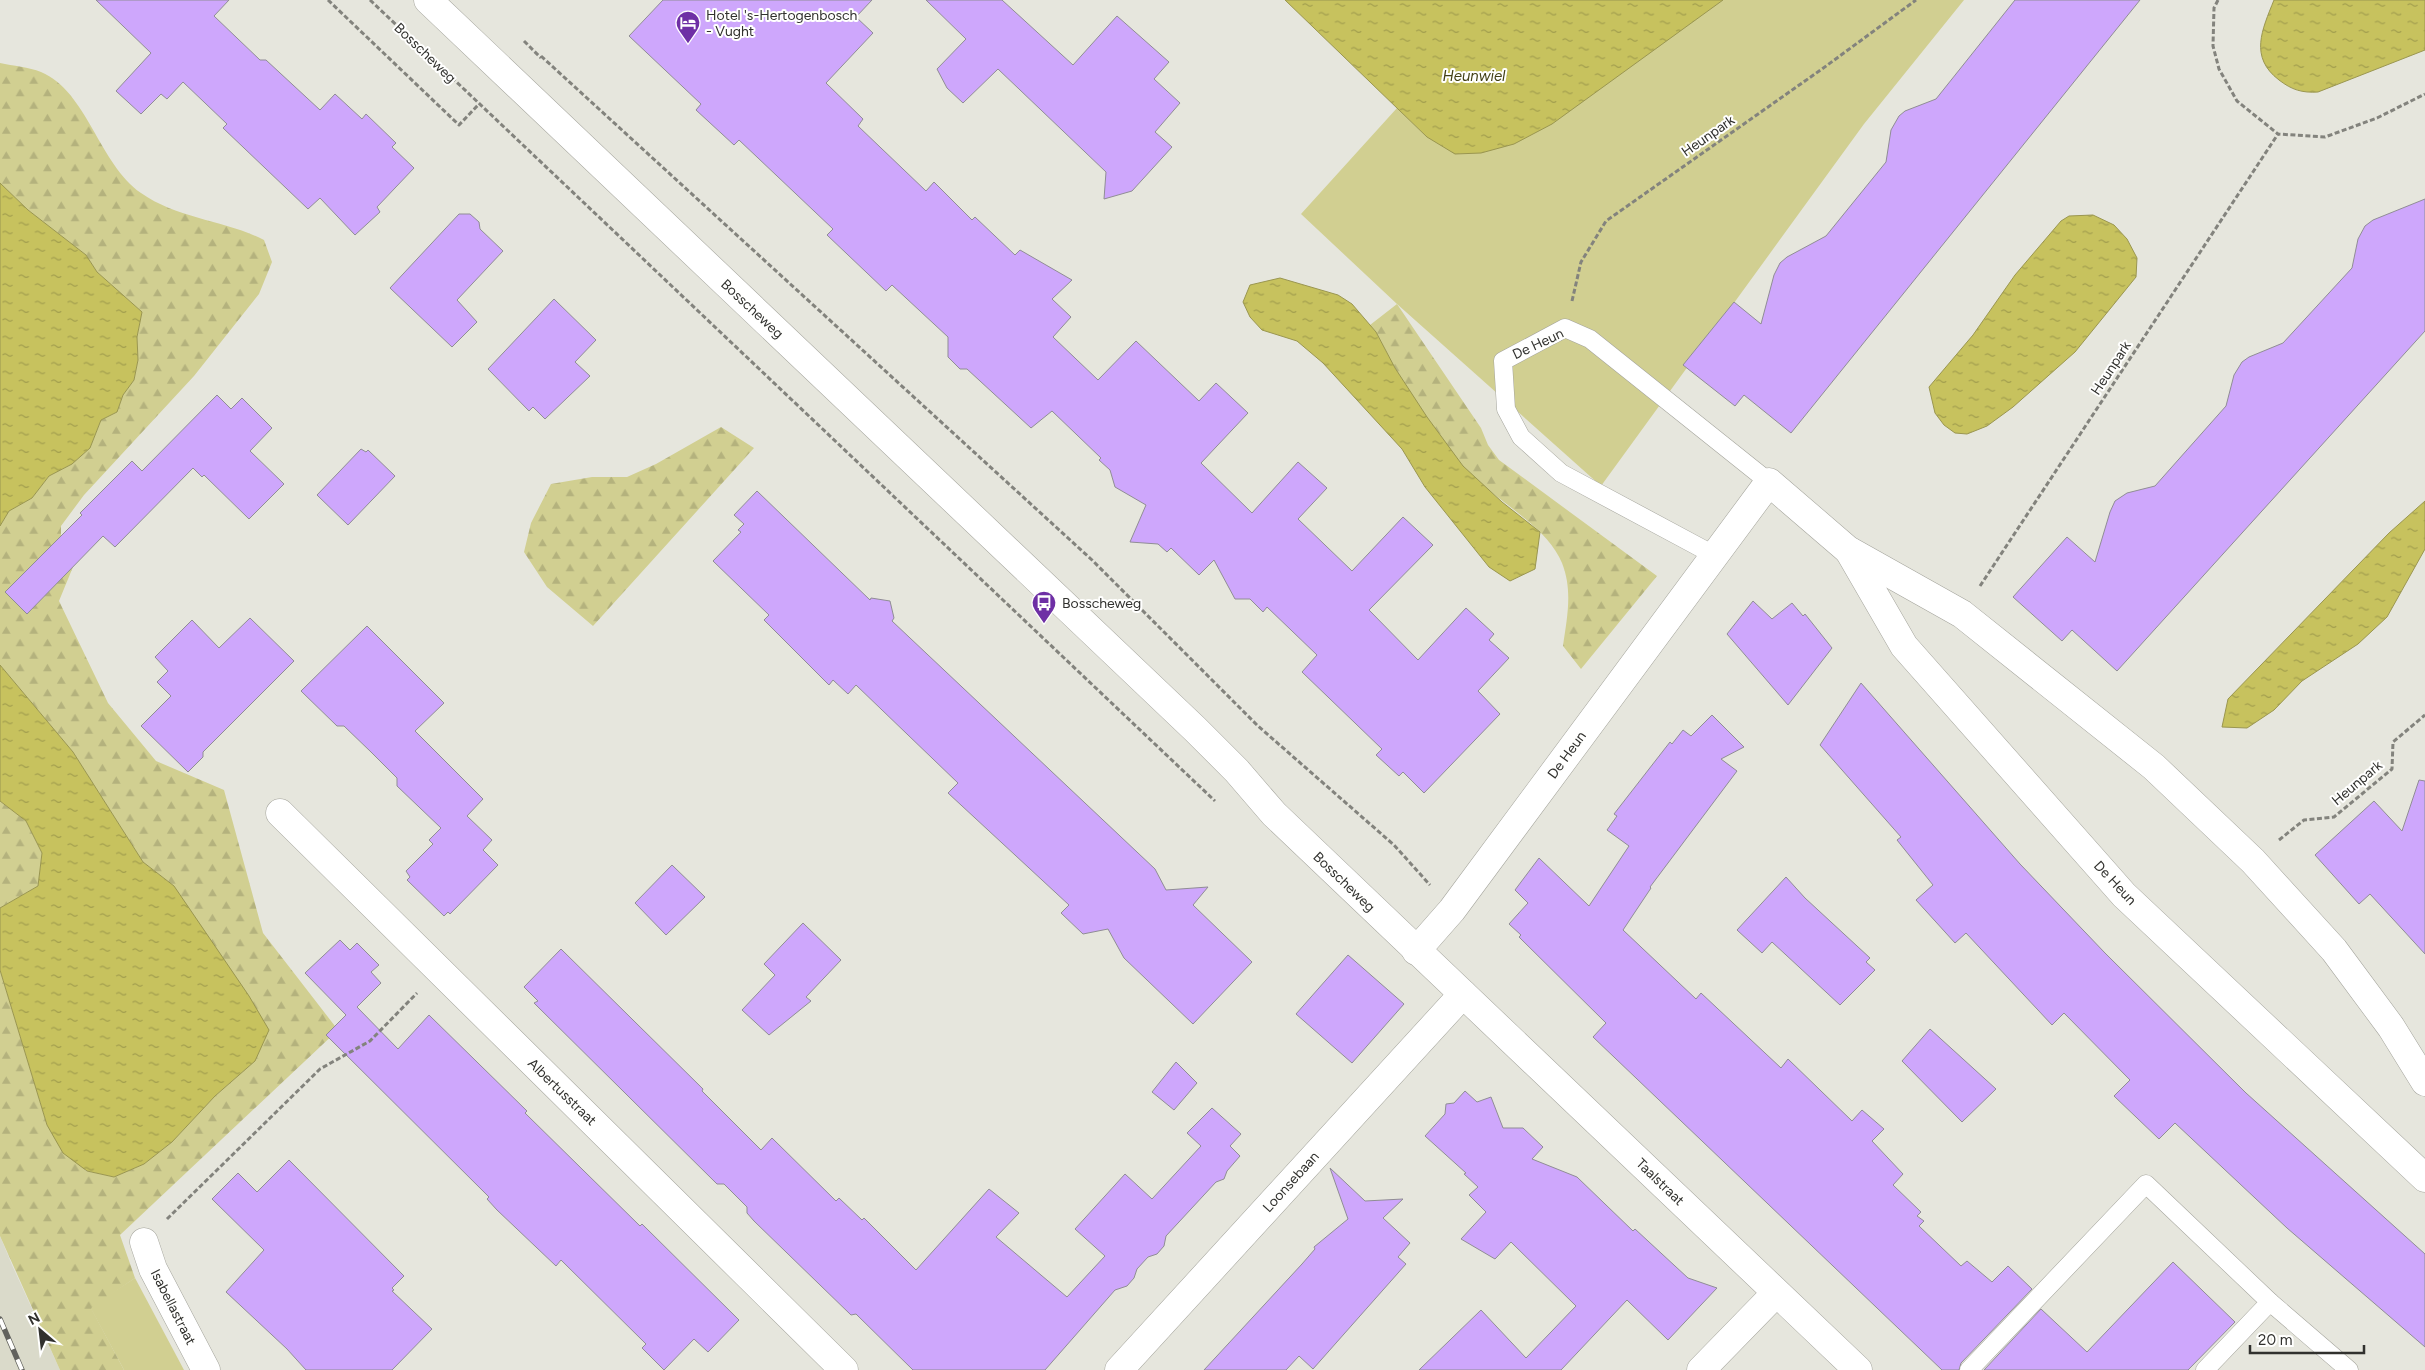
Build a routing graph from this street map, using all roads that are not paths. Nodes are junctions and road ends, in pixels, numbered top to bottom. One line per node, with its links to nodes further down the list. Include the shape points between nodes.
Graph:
1 (428, 0): 6 (street, Bosscheweg, via 1195,729 1274,814)
2 (1769, 482): 3 (street, De Heun); 4 (street, De Heun); 4 (lane, De Heun, via 1590,340 1565,328 1503,361 1506,409 1521,437 1561,473)
3 (1848, 550): 8 (street, De Heun, via 1962,614 2154,767 2253,861 2334,950 2391,1027); 9 (street, De Heun, via 1904,646 2124,895)
4 (1714, 555): 6 (street, De Heun, via 1452,910)
5 (280, 814): 15 (street, Albertusstraat)
6 (1416, 951): 7 (street, Bosscheweg)
7 (1462, 994): 11 (street, Taalstraat); 16 (street, Loonsebaan)
8 (2425, 1082)
9 (2425, 1178)
10 (144, 1242): 14 (street, Isabellastraat, via 153,1269)
11 (1776, 1293): 17 (street); 18 (street, Taalstraat)
12 (2270, 1302): 13 (lane); 19 (lane, via 2146,1184); 20 (lane)
13 (2212, 1368)
14 (206, 1370)
15 (844, 1370)
16 (1119, 1370)
17 (1702, 1370)
18 (1858, 1370)
19 (1968, 1370)
20 (2349, 1370)

